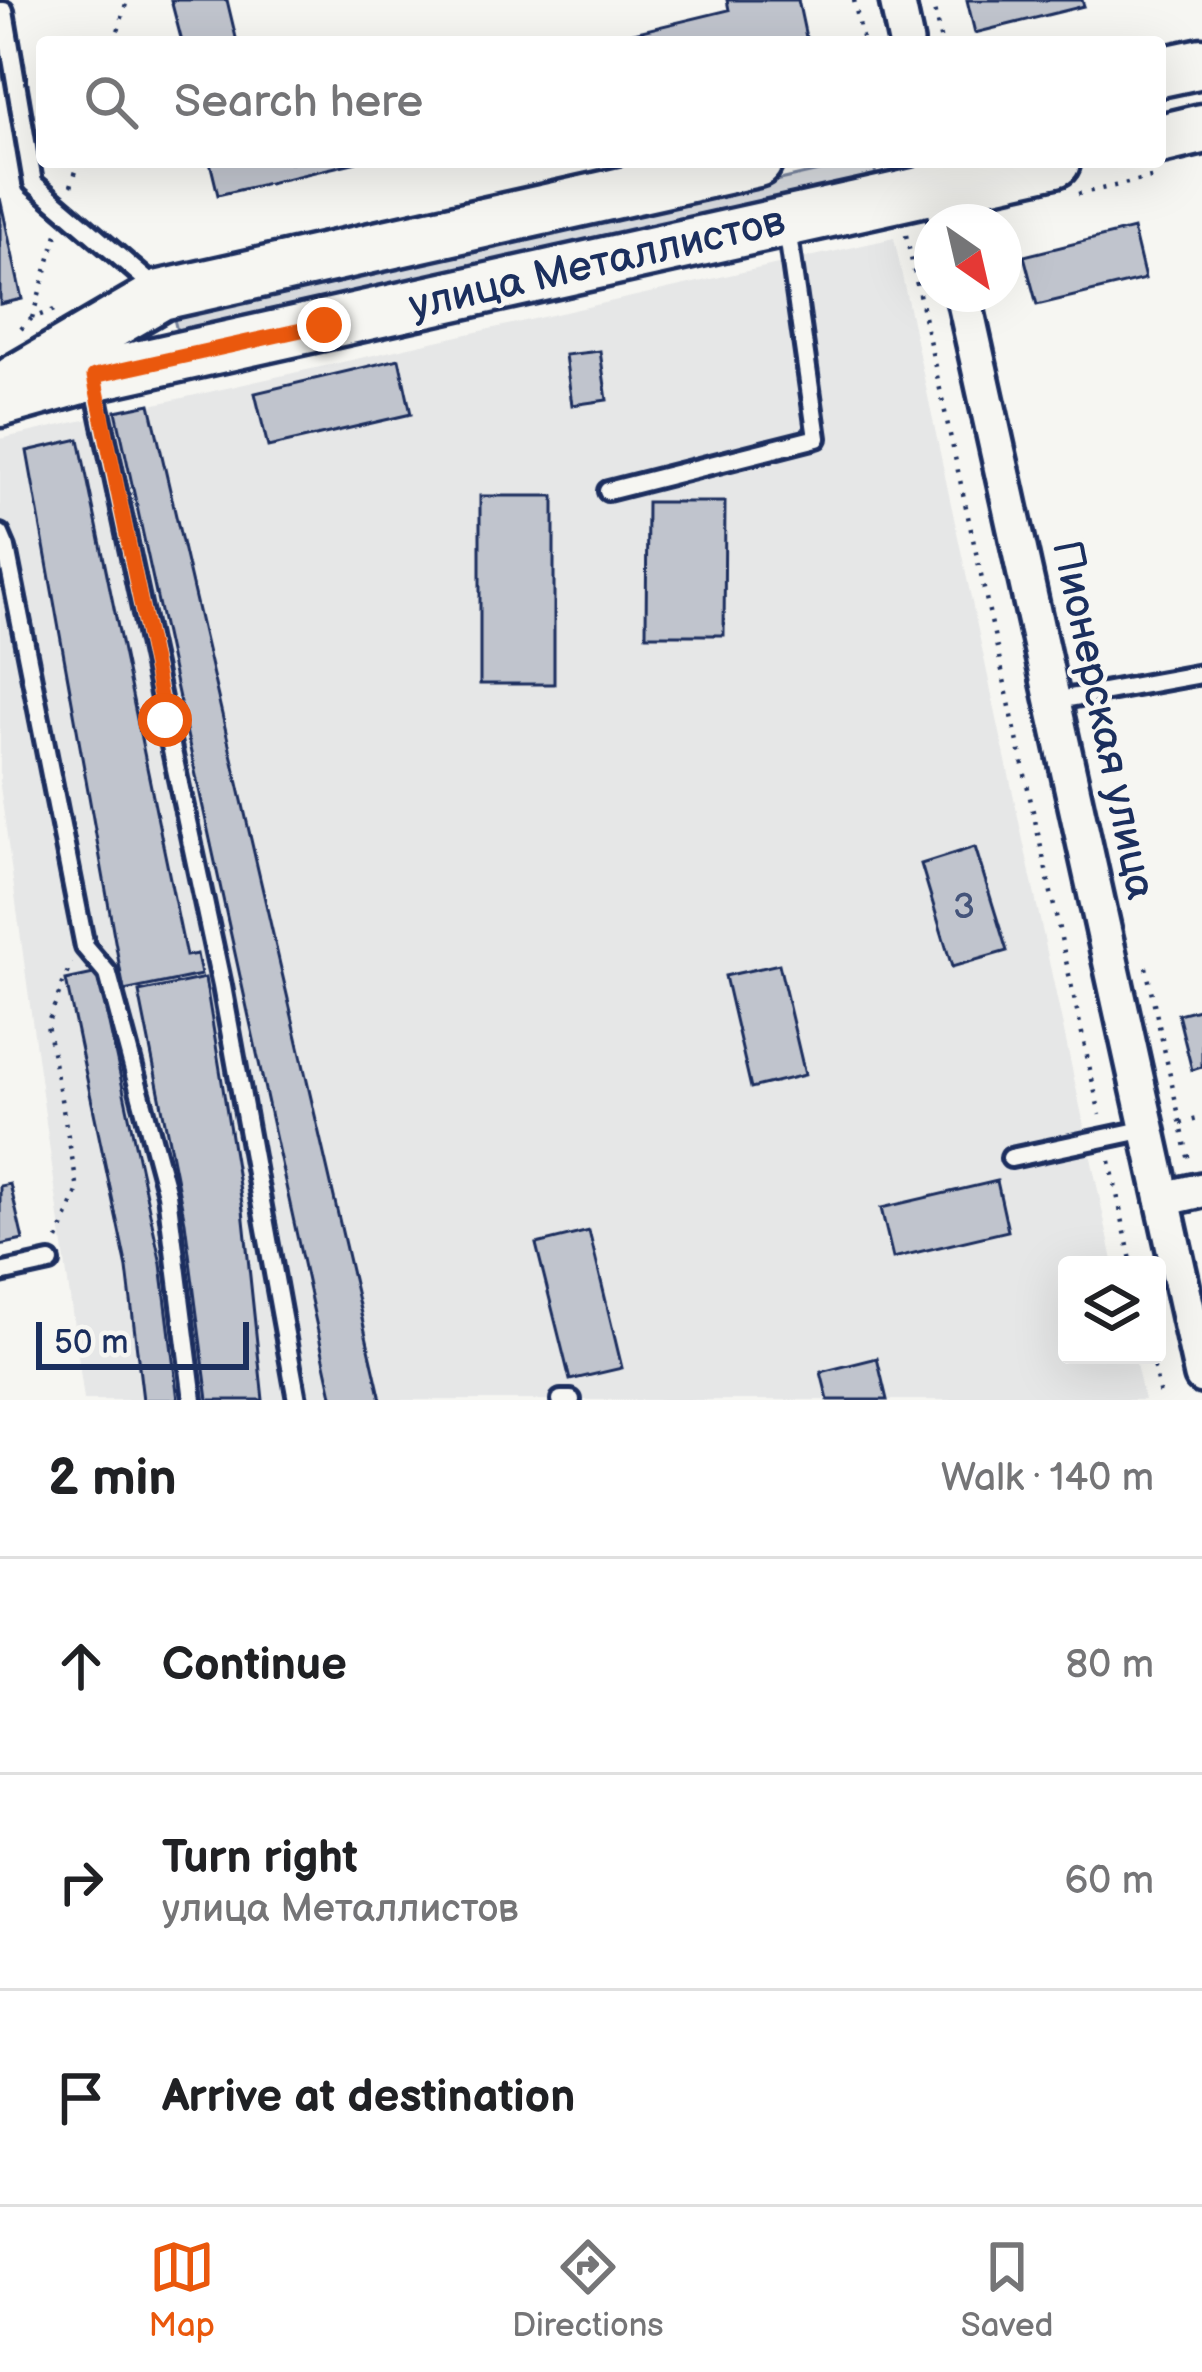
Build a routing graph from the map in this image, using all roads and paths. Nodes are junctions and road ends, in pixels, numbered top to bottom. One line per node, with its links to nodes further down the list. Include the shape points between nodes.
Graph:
1 (127, 0): 6 (path)
2 (854, 0): 7 (path)
3 (897, 0): 8 (street)
4 (932, 0): 9 (path)
5 (0, 11): 19 (lane, via 33,183)
6 (117, 36)
7 (862, 36)
8 (906, 36)
9 (940, 36)
10 (1202, 63): 11 (street)
11 (1166, 71)
12 (1202, 129): 13 (street)
13 (1166, 152)
14 (77, 168): 19 (path)
15 (731, 168): 22 (street, улица Металлистов)
16 (1110, 168): 17 (path)
17 (1062, 179): 18 (street, улица Металлистов)
18 (940, 191): 20 (street, улица Металлистов)
19 (64, 208): 22 (lane); 24 (path)
20 (785, 222): 25 (street, улица Металлистов); 28 (lane, via 817,438)
21 (905, 232): 35 (path)
22 (161, 295): 26 (street, улица Металлистов)
23 (967, 312): 31 (street, Пионерская улица)
24 (32, 318)
25 (94, 376): 27 (street, улица Металлистов); 45 (lane, via 222,986)
26 (0, 389)
27 (0, 402)
28 (608, 491)
29 (0, 534): 32 (lane)
30 (1202, 674): 31 (lane)
31 (1053, 701): 34 (street, Пионерская улица)
32 (82, 934): 40 (path, via 47,1025 78,1190); 44 (lane, via 108,974 167,1193)
33 (1202, 1118): 34 (path)
34 (1164, 1126): 35 (lane); 38 (street, Пионерская улица)
35 (1105, 1138): 36 (lane); 39 (path)
36 (1011, 1158)
37 (1202, 1190): 38 (street)
38 (1163, 1198): 43 (street, Пионерская улица)
39 (1130, 1256)
40 (50, 1262): 41 (lane)
41 (0, 1273)
42 (1153, 1364): 48 (path)
43 (1202, 1376)
44 (193, 1400)
45 (297, 1400)
46 (561, 1400): 47 (lane)
47 (571, 1400)
48 (1160, 1400)

